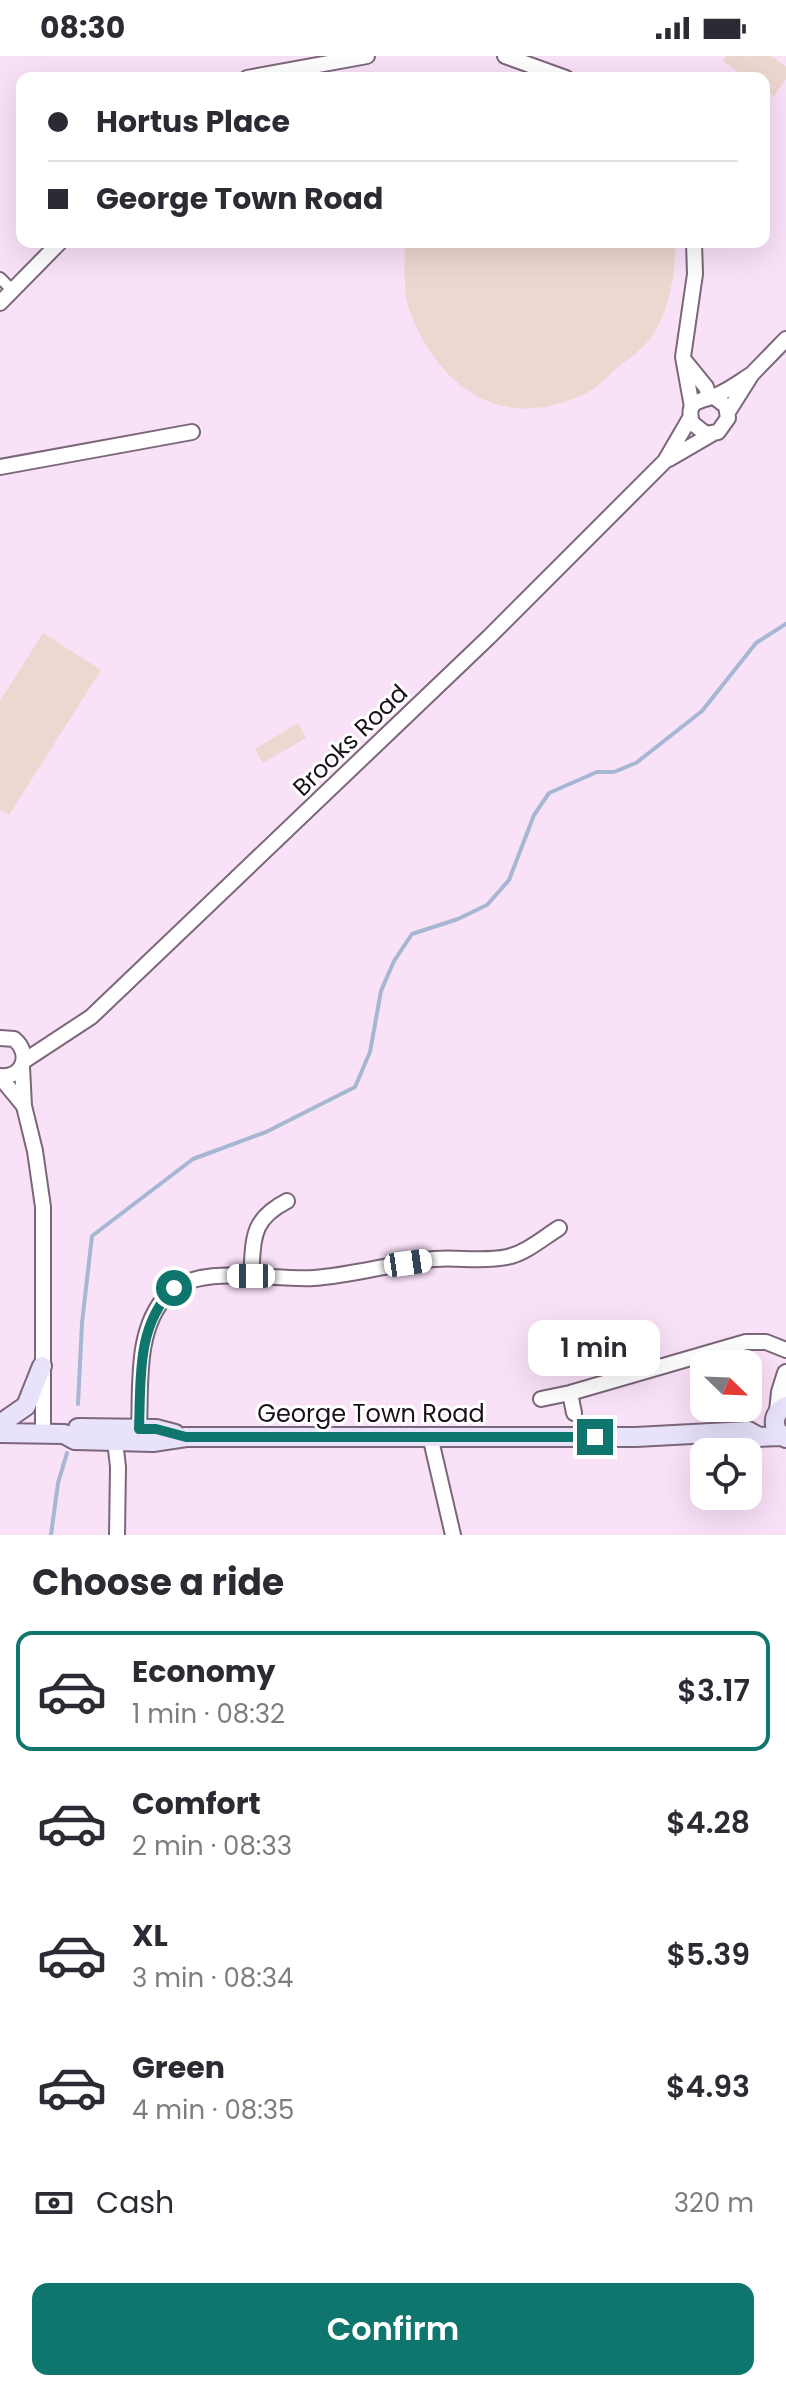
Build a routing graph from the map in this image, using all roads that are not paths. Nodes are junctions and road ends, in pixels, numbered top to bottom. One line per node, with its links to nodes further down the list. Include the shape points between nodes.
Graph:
1 (367, 56): 3 (street)
2 (505, 56): 4 (street)
3 (280, 72)
4 (549, 72)
5 (54, 248): 8 (street)
6 (694, 248): 11 (street)
7 (0, 278): 8 (street)
8 (13, 291): 9 (street)
9 (0, 303)
10 (786, 339): 12 (street)
11 (684, 364): 13 (street); 14 (street)
12 (752, 374): 13 (street); 15 (street)
13 (712, 396): 14 (street, via 700,398); 15 (street)
14 (691, 412): 17 (street, via 700,432); 18 (street, Brooks Road)
15 (728, 412): 17 (street, via 722,428)
16 (192, 432): 19 (street)
17 (712, 434): 18 (street, Brooks Road)
18 (665, 461): 21 (street, Brooks Road, via 209,906 91,1017)
19 (0, 467)
20 (6, 1035): 21 (street); 22 (street, via 23,1048)
21 (54, 1039): 22 (street, Brooks Road)
22 (23, 1064): 23 (street, Brooks Road, via 12,1075); 24 (street)
23 (0, 1076): 24 (street)
24 (24, 1106): 29 (street, via 43,1207)
25 (287, 1201): 27 (street, via 260,1221)
26 (559, 1228): 27 (street, via 518,1254 497,1259 433,1259 312,1278)
27 (251, 1276): 36 (street, via 195,1278 174,1288 159,1305 144,1343)
28 (786, 1350): 31 (street, via 746,1342)
29 (42, 1366): 35 (main road, via 26,1406); 38 (street)
30 (786, 1373): 34 (street, via 780,1392)
31 (570, 1393): 32 (street); 33 (street)
32 (541, 1399)
33 (574, 1413)
34 (781, 1422): 40 (main road, George Town Road, via 759,1437 748,1431 636,1437)
35 (0, 1424)
36 (139, 1429): 39 (main road, George Town Road, via 75,1428); 41 (main road, George Town Road)
37 (0, 1433): 38 (main road, George Town Road)
38 (43, 1434): 39 (main road, George Town Road)
39 (64, 1434): 42 (main road, George Town Road, via 75,1440)
40 (430, 1436): 41 (main road, George Town Road); 44 (street)
41 (186, 1437): 42 (main road, George Town Road)
42 (115, 1441): 43 (street)
43 (117, 1535)
44 (453, 1535)

